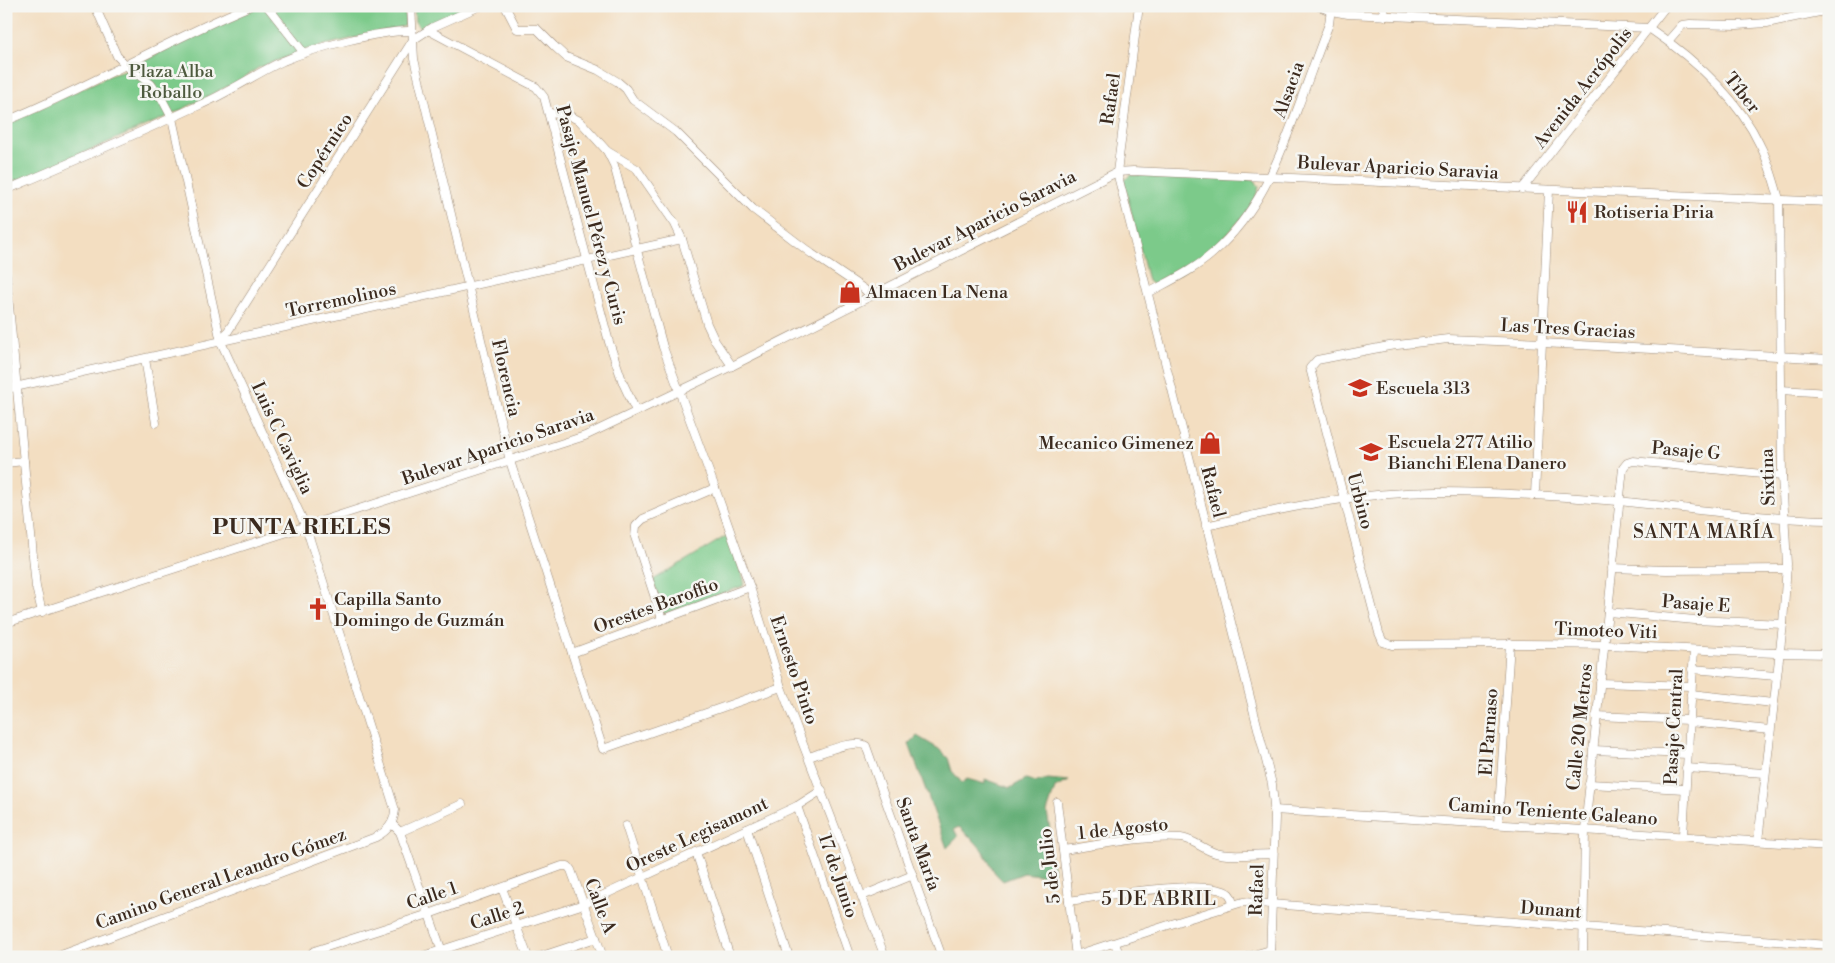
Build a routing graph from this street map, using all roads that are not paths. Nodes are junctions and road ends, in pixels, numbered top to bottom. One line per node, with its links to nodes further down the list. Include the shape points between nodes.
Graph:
1 (105, 6): 12 (street)
2 (250, 6): 22 (street)
3 (267, 6): 21 (street)
4 (411, 6): 19 (street, Florencia)
5 (480, 6): 18 (street, Copérnico)
6 (505, 6): 41 (street, via 517,29 537,29 566,56 592,66 618,82 633,100 676,132 754,209)
7 (1139, 6): 27 (street, Rafael)
8 (1319, 6): 13 (street)
9 (1354, 6): 15 (street)
10 (1382, 6): 16 (street)
11 (1666, 6): 17 (street, Avenida Acrópolis)
12 (96, 8): 22 (street, Luis C Caviglia, via 113,50)
13 (1331, 9): 15 (street); 28 (street, Alsacia, via 1329,24)
14 (1829, 10): 20 (street, via 1767,23 1682,25)
15 (1342, 14): 16 (street)
16 (1386, 16): 17 (street)
17 (1649, 28): 20 (street, Tíber); 29 (street, Avenida Acrópolis)
18 (428, 30): 19 (street, Copérnico); 23 (street, Pasaje Manuel Pérez y Curis, via 536,87)
19 (412, 36): 21 (street, via 392,32); 39 (street, Florencia, via 414,60); 43 (street, Copérnico)
20 (1668, 41): 32 (street, Tíber, via 1732,101 1760,144)
21 (304, 53): 24 (street)
22 (127, 66): 24 (street, Luis C Caviglia, via 151,84); 25 (street)
23 (549, 112): 26 (street, via 580,121); 36 (street, Pasaje Manuel Pérez y Curis)
24 (172, 118): 30 (street); 43 (street, Luis C Caviglia)
25 (6, 120)
26 (607, 151): 34 (street, via 637,169); 35 (street, Ernesto Pinto, via 614,165)
27 (1116, 172): 28 (street, Bulevar Aparicio Saravia, via 1133,170); 40 (street, Rafael); 41 (street, Bulevar Aparicio Saravia)
28 (1270, 177): 29 (street, Bulevar Aparicio Saravia); 40 (street, Alsacia, via 1256,204 1230,238 1200,263)
29 (1522, 189): 31 (street, Bulevar Aparicio Saravia)
30 (6, 190)
31 (1549, 190): 32 (street, Bulevar Aparicio Saravia); 44 (street)
32 (1779, 200): 33 (street, Bulevar Aparicio Saravia); 45 (street, Sixtina)
33 (1829, 202)
34 (682, 239): 35 (street, Torremolinos); 48 (street, via 707,324)
35 (636, 250): 36 (street, Torremolinos); 53 (street, Ernesto Pinto, via 662,347)
36 (587, 261): 39 (street, Torremolinos); 55 (street, Pasaje Manuel Pérez y Curis, via 608,342)
37 (6, 276): 38 (street)
38 (6, 282): 42 (street)
39 (470, 287): 43 (street, Torremolinos); 58 (street, Florencia)
40 (1148, 293): 67 (street, Rafael)
41 (871, 296): 48 (street, Bulevar Aparicio Saravia)
42 (9, 332): 50 (street)
43 (221, 342): 46 (street, Torremolinos); 68 (street, Luis C Caviglia)
44 (1543, 343): 45 (street, Las Tres Gracias); 49 (street, Las Tres Gracias, via 1448,340 1389,346 1317,360); 62 (street)
45 (1780, 355): 47 (street, Las Tres Gracias); 52 (street, Sixtina)
46 (145, 359): 50 (street, Torremolinos); 56 (street)
47 (1829, 359)
48 (732, 366): 53 (street, Bulevar Aparicio Saravia)
49 (1310, 368): 63 (street, Urbino)
50 (17, 388): 51 (street, Torremolinos); 57 (street)
51 (6, 389)
52 (1781, 390): 54 (street); 60 (street, Sixtina)
53 (680, 392): 55 (street, Bulevar Aparicio Saravia); 61 (street, Ernesto Pinto)
54 (1829, 393)
55 (636, 412): 58 (street, Bulevar Aparicio Saravia, via 585,436)
56 (156, 423)
57 (24, 461): 59 (street); 72 (street, via 36,587)
58 (510, 461): 68 (street, Bulevar Aparicio Saravia); 81 (street, Florencia)
59 (6, 463)
60 (1782, 476): 64 (street, Pasaje G, via 1633,461 1623,468); 65 (street, Sixtina)
61 (715, 488): 71 (street, Ernesto Pinto); 74 (street, via 643,519 636,526 635,536)
62 (1535, 495): 63 (street, via 1437,492); 64 (street)
63 (1343, 498): 67 (street); 77 (street, Urbino)
64 (1618, 501): 65 (street); 69 (street, Calle 20 Metros)
65 (1784, 520): 66 (street); 70 (street, Sixtina)
66 (1829, 520)
67 (1206, 526): 104 (street, Rafael, via 1272,784)
68 (306, 527): 72 (street, Bulevar Aparicio Saravia); 105 (street, Luis C Caviglia, via 395,804)
69 (1612, 568): 70 (street); 73 (street, Calle 20 Metros)
70 (1787, 569): 76 (street, Sixtina)
71 (750, 587): 74 (street, Orestes Baroffio); 87 (street, Ernesto Pinto)
72 (42, 612): 75 (street, Bulevar Aparicio Saravia)
73 (1608, 612): 76 (street, Pasaje E); 79 (street, Calle 20 Metros)
74 (662, 619): 81 (street, Orestes Baroffio)
75 (6, 623)
76 (1783, 624): 82 (street, Sixtina)
77 (1383, 642): 78 (street, Timoteo Viti)
78 (1510, 643): 79 (street, Timoteo Viti); 106 (street, El Parnaso)
79 (1604, 645): 80 (street, Timoteo Viti); 86 (street, Calle 20 Metros)
80 (1694, 650): 82 (street, Timoteo Viti); 84 (street, Pasaje Central)
81 (572, 653): 87 (street, Florencia, via 603,749)
82 (1779, 654): 83 (street, Timoteo Viti); 85 (street, Sixtina)
83 (1829, 654)
84 (1692, 669): 85 (street); 88 (street, Pasaje Central)
85 (1776, 676): 89 (street, Sixtina)
86 (1600, 683): 88 (street); 90 (street, Calle 20 Metros)
87 (781, 687): 95 (street, Ernesto Pinto)
88 (1691, 690): 89 (street); 91 (street, Pasaje Central)
89 (1773, 703): 92 (street, Sixtina)
90 (1596, 716): 91 (street); 93 (street, Calle 20 Metros)
91 (1689, 721): 92 (street); 94 (street, Pasaje Central)
92 (1770, 730): 97 (street, Sixtina)
93 (1593, 750): 94 (street); 98 (street, Calle 20 Metros)
94 (1687, 754): 96 (street, Pasaje Central)
95 (809, 757): 100 (street, Ernesto Pinto); 118 (street, Santa María, via 863,743)
96 (1686, 768): 97 (street); 99 (street, Pasaje Central)
97 (1765, 773): 112 (street, Sixtina)
98 (1589, 784): 99 (street); 108 (street, Calle 20 Metros)
99 (1685, 789): 111 (street, Pasaje Central)
100 (822, 790): 103 (street, Oreste Legisamont); 121 (street, Ernesto Pinto)
101 (1057, 802): 114 (street, 5 de Julio)
102 (462, 804): 110 (street)
103 (797, 806): 109 (street, Oreste Legisamont); 144 (street, 17 de Junio)
104 (1274, 810): 106 (street, Camino Teniente Galeano); 116 (street, Rafael)
105 (392, 824): 110 (street); 135 (street, Camino General Leandro Gómez, via 376,837)
106 (1498, 824): 108 (street, Camino Teniente Galeano)
107 (626, 826): 119 (street)
108 (1585, 829): 111 (street, Camino Teniente Galeano); 128 (street, Calle 20 Metros)
109 (747, 830): 115 (street, Oreste Legisamont); 143 (street)
110 (400, 832): 126 (street)
111 (1683, 836): 112 (street, Camino Teniente Galeano)
112 (1758, 841): 113 (street, Camino Teniente Galeano)
113 (1829, 846)
114 (1063, 850): 116 (street, 1 de Agosto, via 1130,840 1182,838 1219,854); 122 (street, 5 de Julio)
115 (696, 852): 119 (street, Oreste Legisamont); 142 (street)
116 (1273, 854): 125 (street, Rafael)
117 (568, 866): 120 (street, Calle 1); 123 (street, Calle A)
118 (913, 875): 121 (street); 146 (street, Santa María)
119 (642, 876): 123 (street, Oreste Legisamont); 141 (street)
120 (502, 888): 126 (street, Calle 1); 127 (street)
121 (862, 896): 145 (street, Ernesto Pinto)
122 (1069, 901): 124 (street, via 1198,887 1227,893); 134 (street, 5 de Julio)
123 (584, 904): 127 (street, Calle 2); 129 (street, Calle A)
124 (1233, 904): 125 (street, Dunant); 130 (street, Dunant)
125 (1272, 905): 128 (street, Dunant); 133 (street, Rafael)
126 (429, 914): 132 (street); 136 (street, Calle 1, via 314,951)
127 (516, 926): 132 (street, Calle 2); 138 (street)
128 (1582, 928): 131 (street, Dunant); 149 (street, Calle 20 Metros)
129 (596, 938): 139 (street); 140 (street, Calle A)
130 (1115, 943): 134 (street, Dunant); 147 (street)
131 (1829, 944)
132 (443, 953): 137 (street, Calle 2)
133 (1270, 953): 148 (street)
134 (1076, 956)
135 (56, 957)
136 (308, 957)
137 (420, 957)
138 (528, 957)
139 (539, 957)
140 (604, 957)
141 (668, 957)
142 (730, 957)
143 (789, 957)
144 (850, 957)
145 (885, 957)
146 (942, 957)
147 (1120, 957)
148 (1248, 957)
149 (1583, 957)

